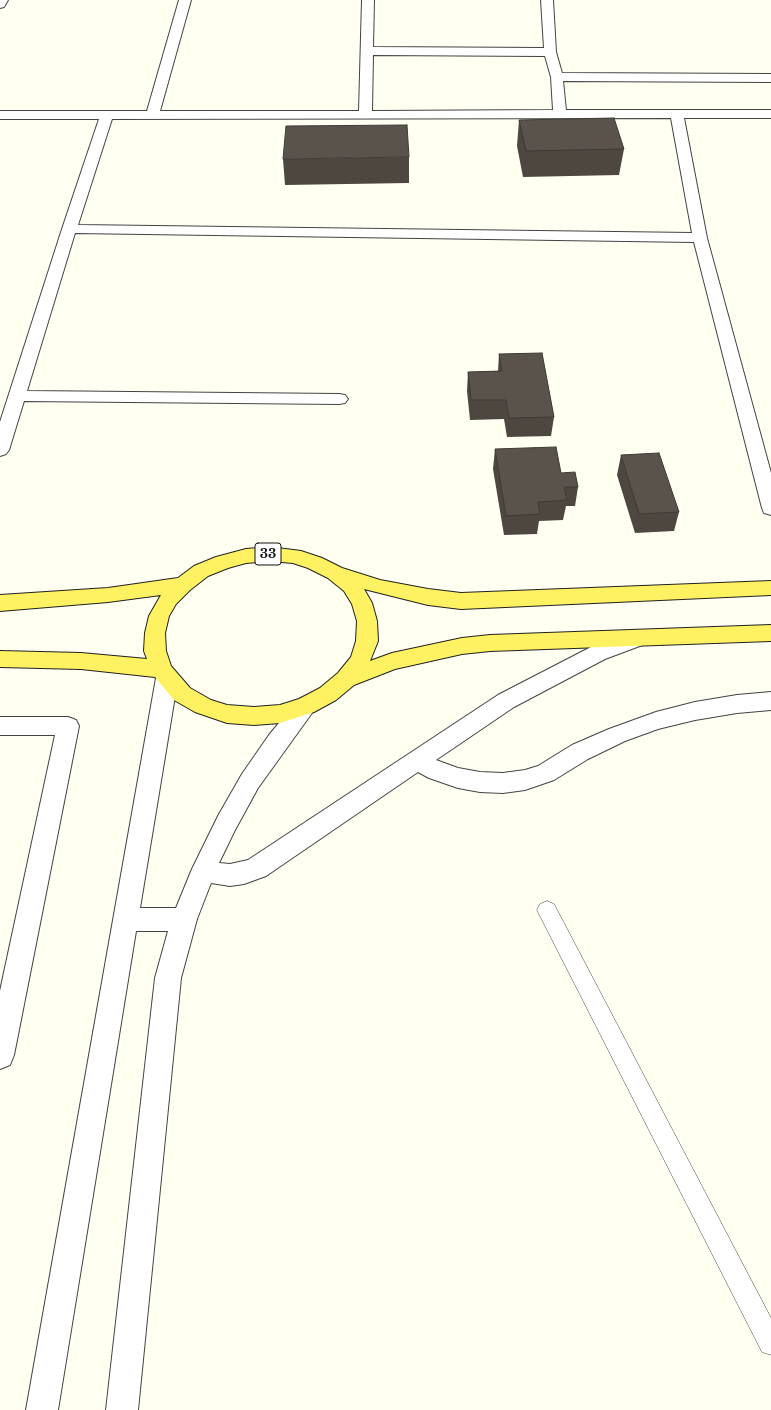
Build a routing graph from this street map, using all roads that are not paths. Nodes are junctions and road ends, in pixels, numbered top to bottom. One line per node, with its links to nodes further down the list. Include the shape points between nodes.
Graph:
1 (2, 0): 5 (street)
2 (185, 0): 14 (street)
3 (368, 0): 6 (street)
4 (547, 0): 7 (street)
5 (0, 5)
6 (366, 51): 7 (street); 15 (street)
7 (550, 52): 8 (street)
8 (557, 78): 9 (street); 10 (street)
9 (771, 78)
10 (560, 113): 11 (street); 15 (street)
11 (678, 114): 12 (street); 18 (street)
12 (771, 114)
13 (107, 115): 14 (street); 16 (street); 17 (street)
14 (152, 115): 15 (street)
15 (365, 115)
16 (0, 116)
17 (69, 229): 18 (street); 19 (street)
18 (700, 238): 22 (street)
19 (17, 396): 20 (street); 21 (street)
20 (339, 399)
21 (0, 450)
22 (771, 506)
23 (335, 573): 24 (main road, 33, via 316,562 294,556 270,554 246,556 223,562 201,571); 25 (main road, 33, via 380,587 461,601); 31 (main road, 33, via 351,586 362,603 367,621 367,641 360,660)
24 (183, 584): 26 (main road, 33, via 108,595); 30 (main road, 33, via 169,599 159,616 155,634 155,651)
25 (771, 588)
26 (0, 603)
27 (771, 633): 28 (main road, 33)
28 (638, 638): 31 (main road, 33, via 462,646 392,661); 35 (street, via 598,653 506,701)
29 (0, 659): 30 (main road, via 81,661)
30 (164, 674): 33 (main road, 33, via 182,694 203,706 227,714 274,714); 39 (street)
31 (346, 678): 33 (main road, 33, via 328,694)
32 (771, 701): 35 (street, via 695,711 656,721 580,752 546,774 525,780 503,783 480,782 437,771)
33 (306, 706): 36 (street, via 250,780)
34 (0, 726): 40 (street, via 68,726)
35 (418, 761): 36 (street, via 257,868 230,875 216,874)
36 (204, 869): 38 (street)
37 (547, 910): 42 (lane)
38 (184, 919): 39 (street); 44 (street, via 168,978)
39 (125, 920): 43 (street)
40 (7, 985): 41 (street)
41 (0, 1055)
42 (771, 1342)
43 (42, 1410)
44 (122, 1410)

